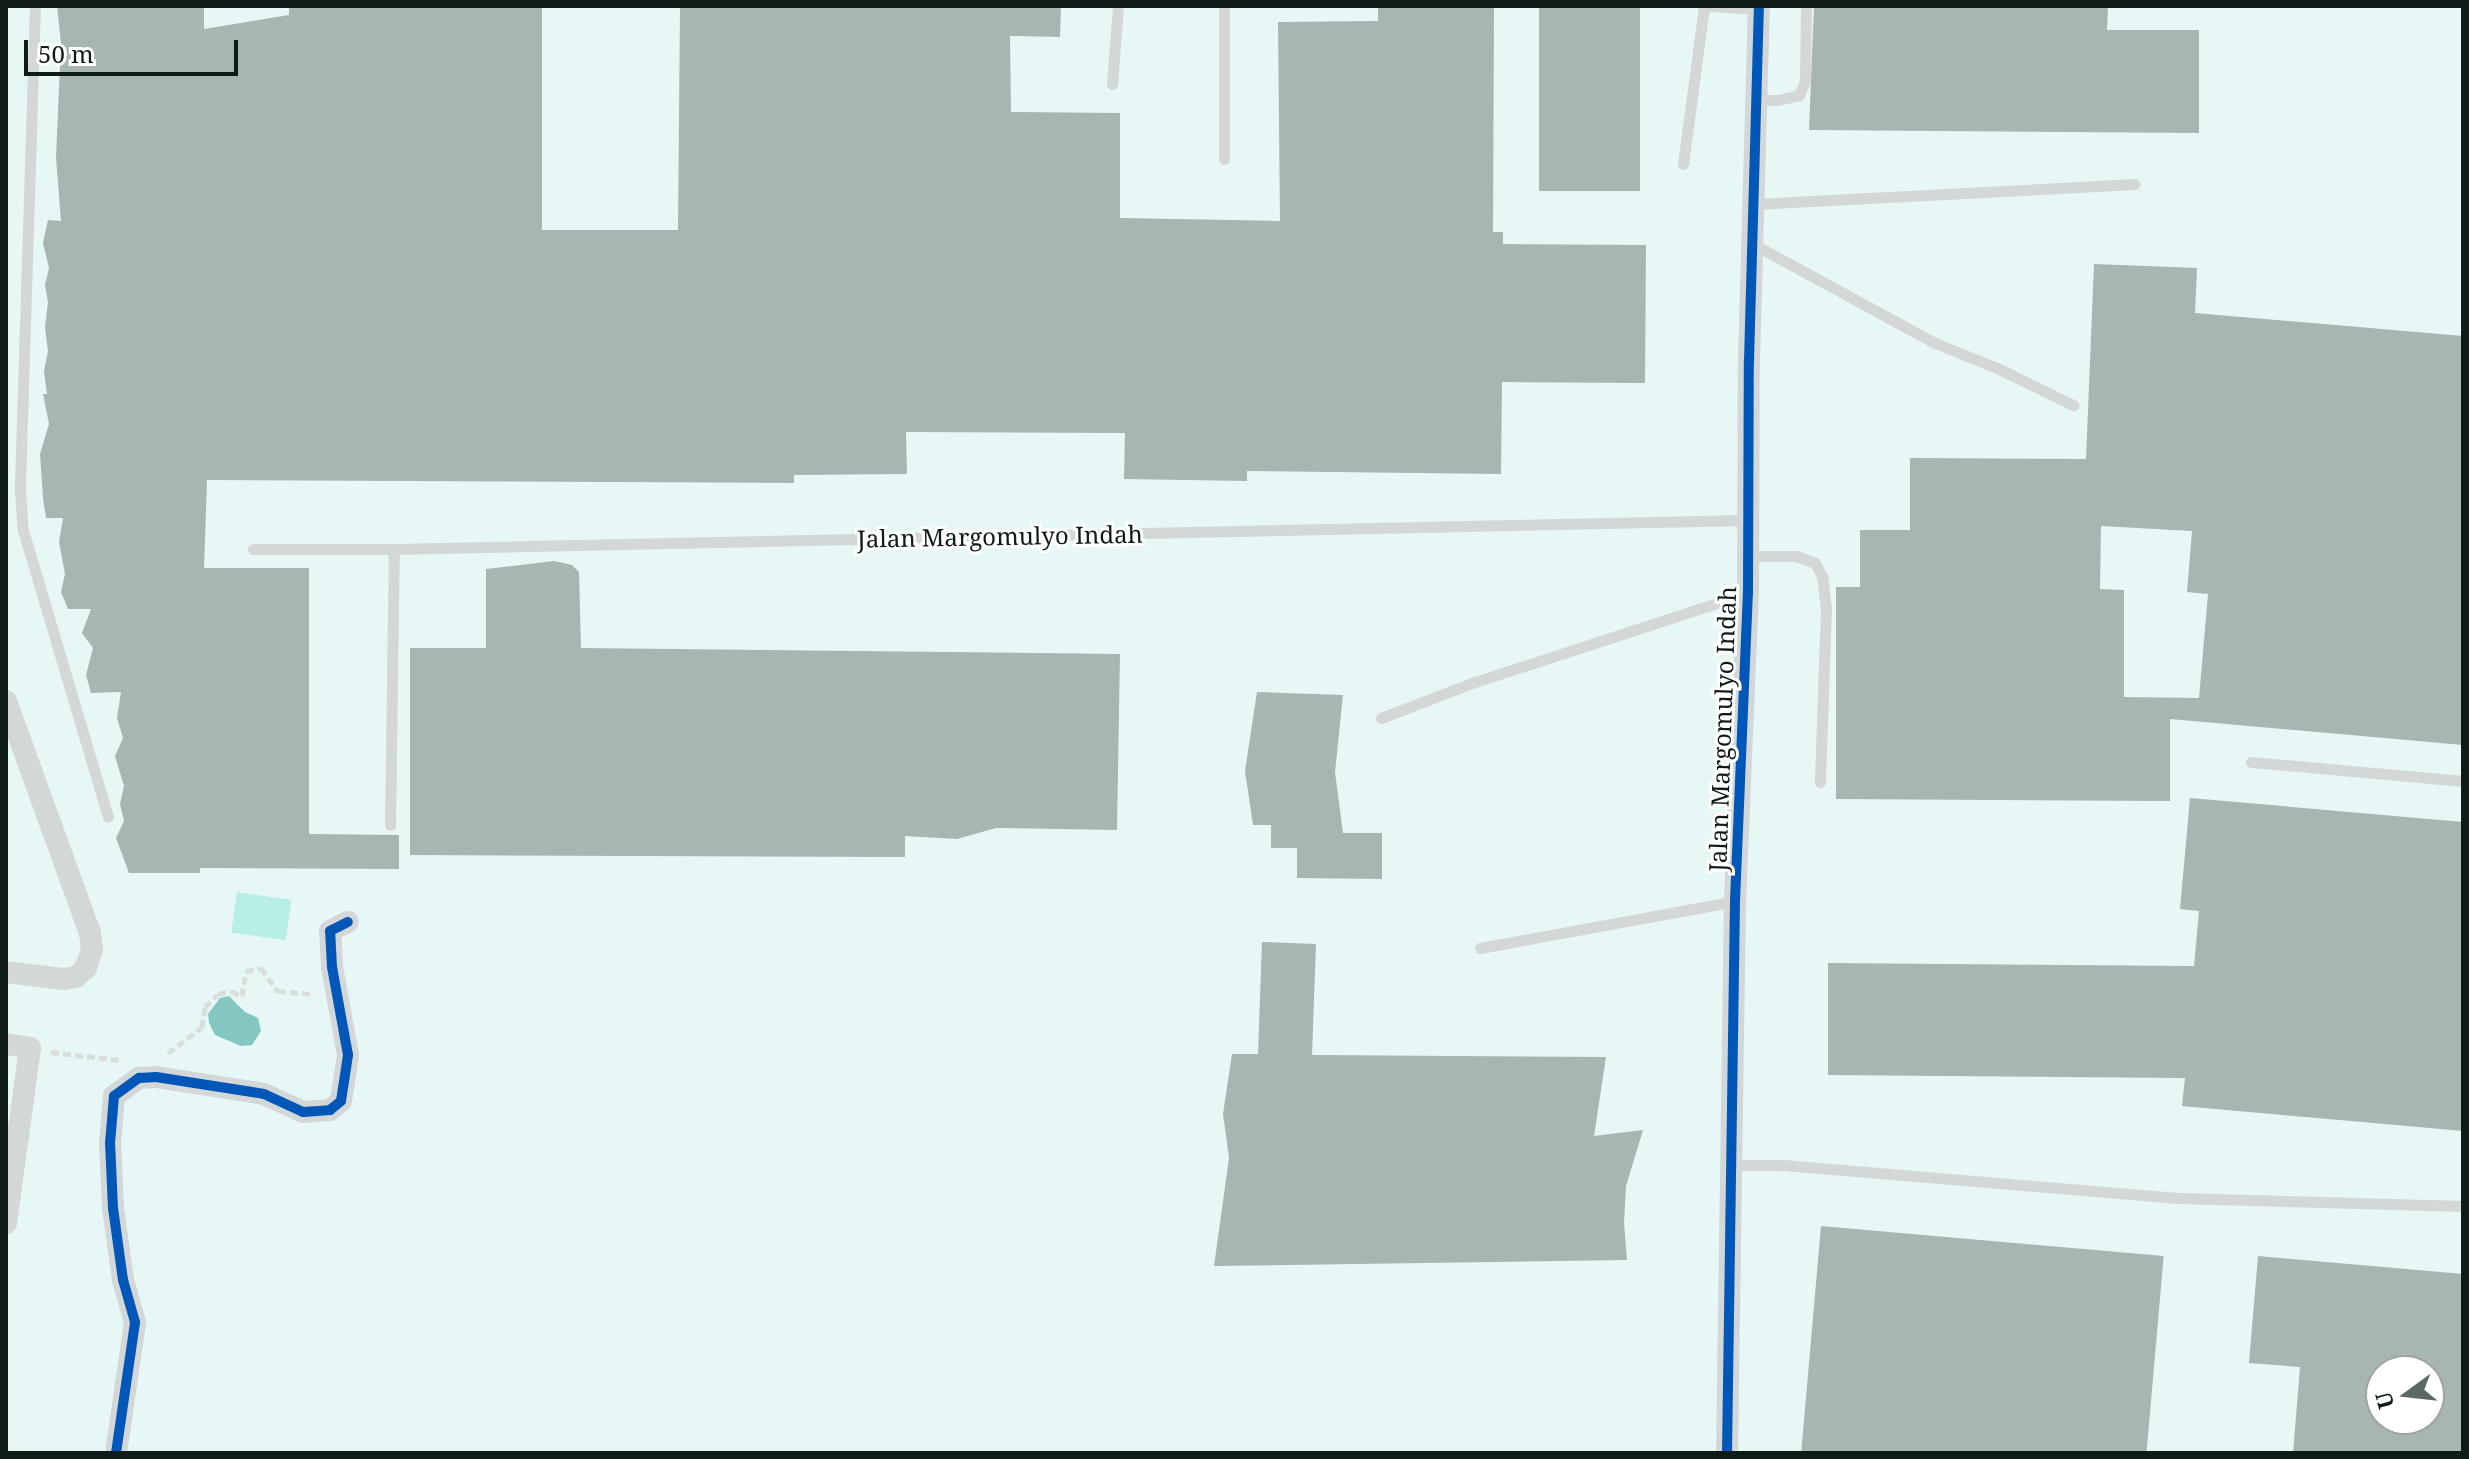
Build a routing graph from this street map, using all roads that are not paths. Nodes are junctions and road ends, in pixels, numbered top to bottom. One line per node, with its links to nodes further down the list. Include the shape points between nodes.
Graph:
1 (35, 6): 25 (lane, via 23,530)
2 (1118, 6): 7 (lane)
3 (1224, 6): 9 (lane)
4 (1707, 6): 6 (lane); 10 (lane)
5 (1806, 6): 8 (lane, via 1805,81 1799,95)
6 (1759, 8): 8 (street, Jalan Margomulyo Indah)
7 (1112, 84)
8 (1757, 100): 12 (street, Jalan Margomulyo Indah)
9 (1224, 159)
10 (1683, 164)
11 (2134, 184): 12 (lane)
12 (1755, 204): 13 (street, Jalan Margomulyo Indah)
13 (1755, 245): 14 (lane, via 1935,343); 15 (street, Jalan Margomulyo Indah)
14 (2073, 405)
15 (1747, 520): 17 (lane, Jalan Margomulyo Indah); 18 (street, Jalan Margomulyo Indah)
16 (253, 549): 17 (lane, Jalan Margomulyo Indah)
17 (394, 549): 26 (lane)
18 (1748, 556): 19 (street, Jalan Margomulyo Indah); 24 (lane, via 1796,556 1815,563 1822,576 1826,607)
19 (1748, 593): 21 (lane); 27 (street, Jalan Margomulyo Indah)
20 (6, 701): 30 (street, via 92,949 86,968 76,977)
21 (1381, 718)
22 (2251, 762): 23 (lane)
23 (2463, 781)
24 (1820, 782)
25 (108, 817)
26 (390, 825)
27 (1735, 901): 29 (lane); 32 (street, Jalan Margomulyo Indah)
28 (348, 922): 35 (street, via 330,931 348,1055 341,1101 330,1110 303,1112 264,1094 156,1077 139,1078 114,1096 113,1208 135,1322)
29 (1480, 948)
30 (6, 972)
31 (6, 1044): 34 (street, via 30,1048)
32 (1732, 1165): 33 (lane, via 2178,1198); 36 (street, Jalan Margomulyo Indah)
33 (2463, 1206)
34 (6, 1223)
35 (116, 1453)
36 (1727, 1453)

